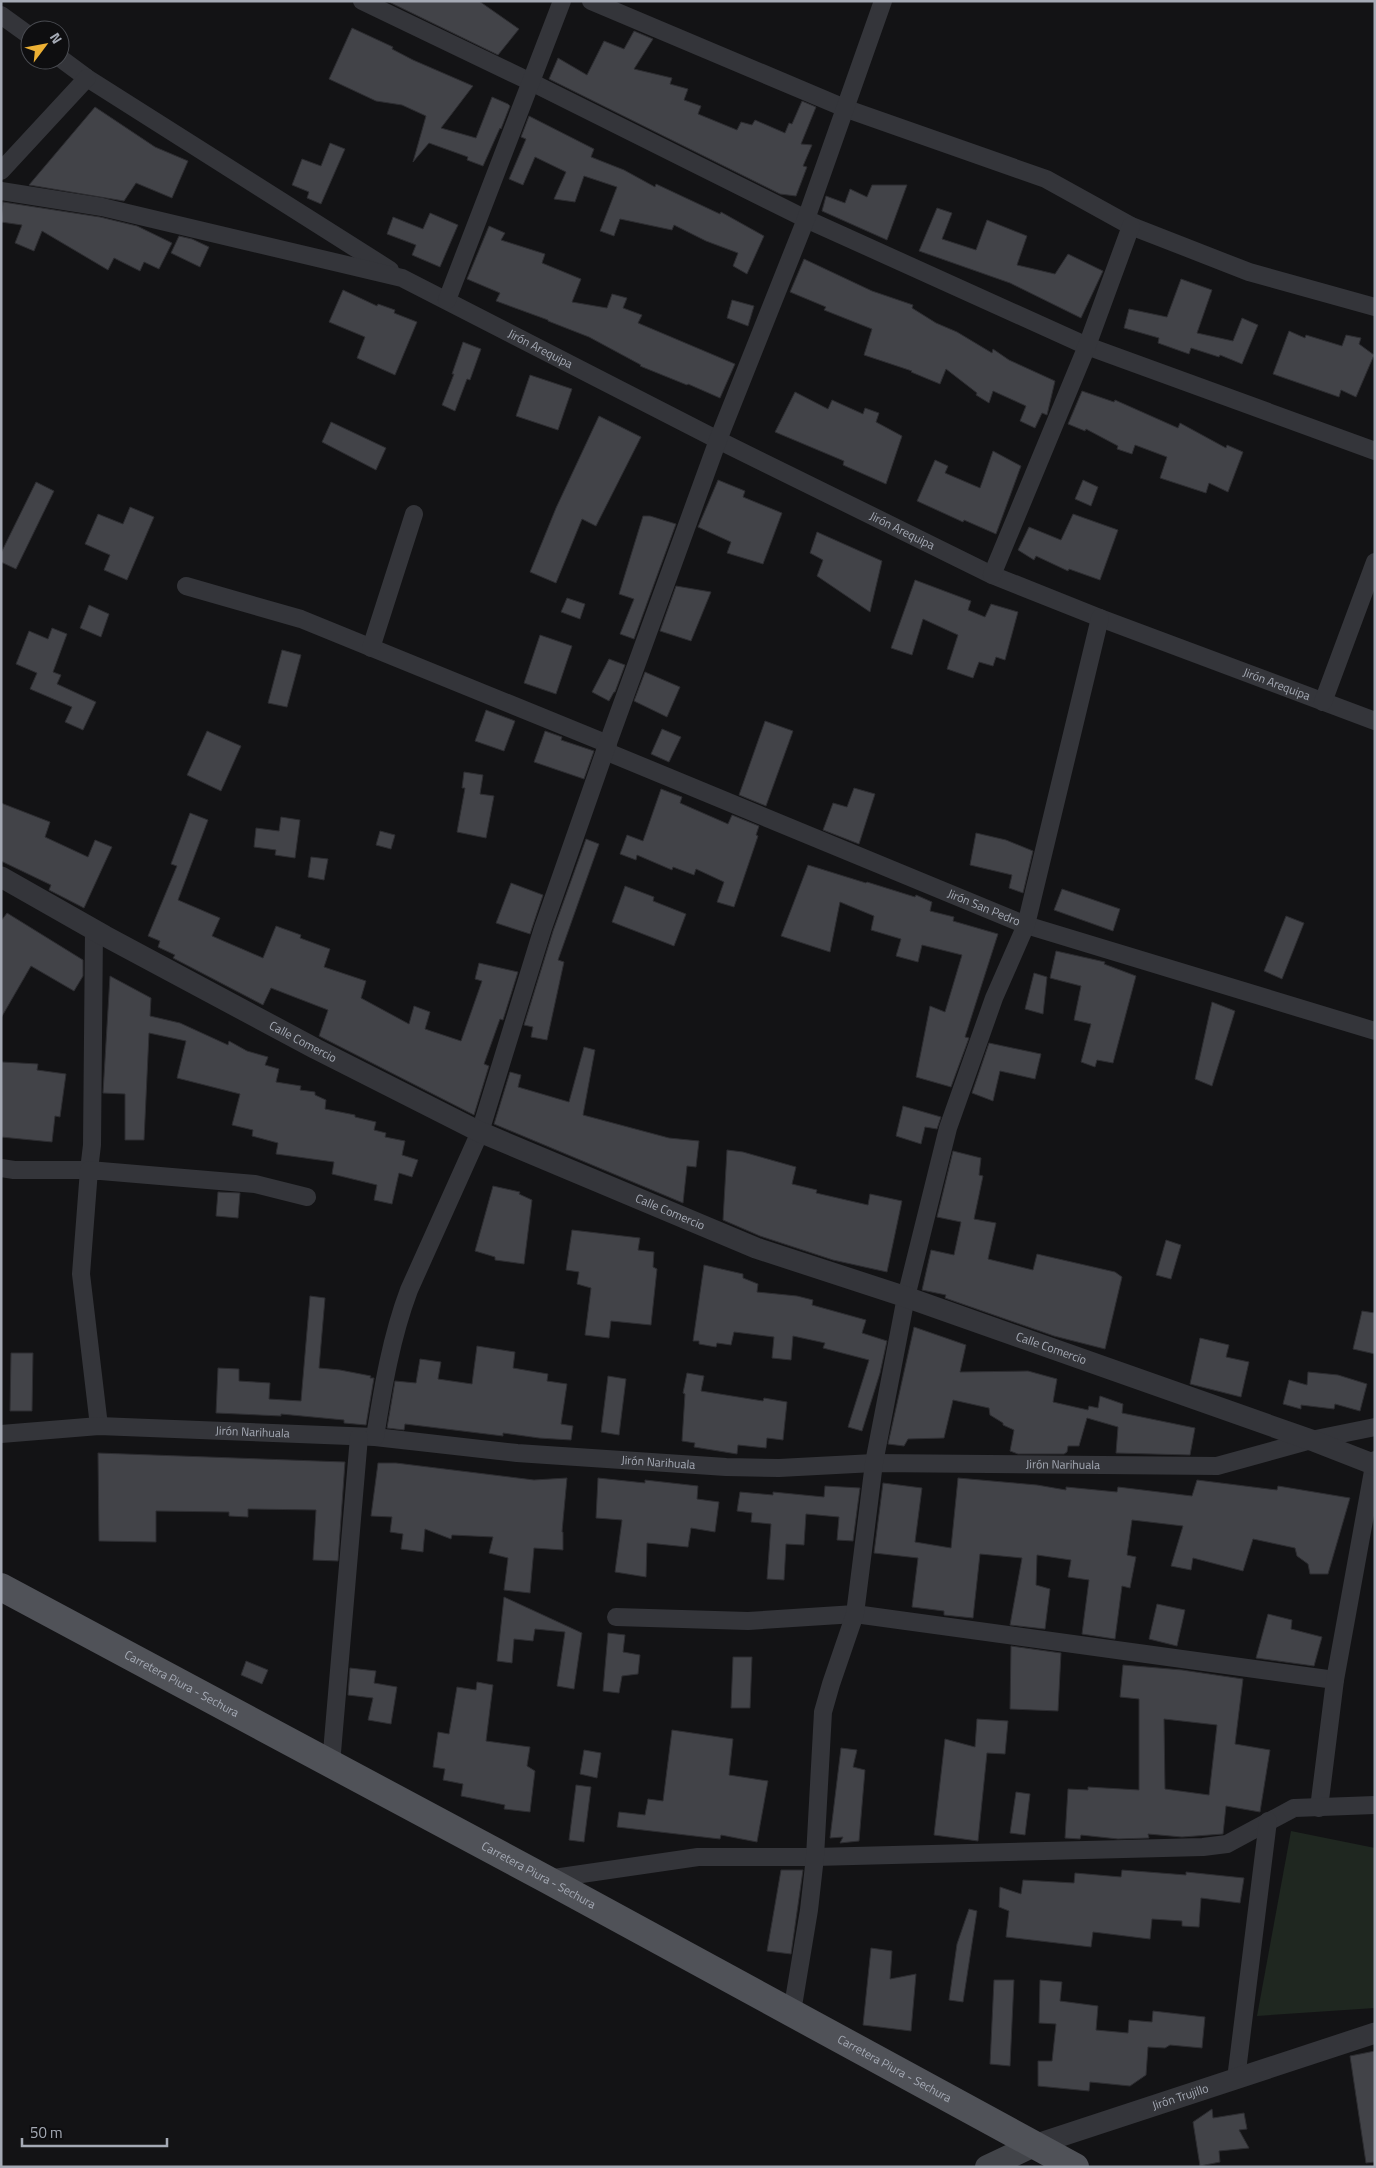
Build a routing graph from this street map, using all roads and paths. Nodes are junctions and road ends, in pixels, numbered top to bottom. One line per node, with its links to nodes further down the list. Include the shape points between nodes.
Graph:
1 (362, 1): 9 (street)
2 (562, 1): 9 (street)
3 (590, 1): 10 (street)
4 (884, 1): 10 (street)
5 (1, 15): 6 (street)
6 (20, 29)
7 (70, 65): 8 (street)
8 (87, 78): 11 (street); 15 (street)
9 (531, 82): 13 (street); 16 (street)
10 (847, 109): 13 (street); 14 (street, via 1046,179)
11 (1, 171)
12 (1, 191): 15 (street, via 102,207)
13 (806, 219): 18 (street); 19 (street)
14 (1131, 226): 17 (street, via 1249,272); 18 (street)
15 (402, 278): 16 (street, Jirón Arequipa)
16 (447, 300): 19 (street, Jirón Arequipa)
17 (1375, 307)
18 (1087, 346): 20 (street); 23 (street)
19 (718, 440): 23 (street, Jirón Arequipa); 29 (street)
20 (1375, 451)
21 (414, 514): 26 (street)
22 (1375, 562): 27 (street)
23 (992, 575): 25 (street, Jirón Arequipa)
24 (186, 586): 26 (street, Jirón San Pedro, via 301,619)
25 (1100, 618): 27 (street, Jirón Arequipa); 31 (street)
26 (371, 648): 29 (street, Jirón San Pedro)
27 (1323, 702): 28 (street, Jirón Arequipa)
28 (1375, 721)
29 (606, 748): 31 (street, Jirón San Pedro); 34 (street, via 543,928)
30 (1, 877): 32 (street, Calle Comercio)
31 (1026, 925): 33 (street, Jirón San Pedro); 38 (street, via 994,998 948,1128)
32 (94, 930): 34 (street, Calle Comercio, via 316,1049); 36 (street)
33 (1375, 1031)
34 (480, 1132): 38 (street, Calle Comercio, via 756,1248); 42 (street, via 401,1313)
35 (1, 1168): 36 (street)
36 (89, 1170): 37 (street, via 255,1184); 39 (street, via 81,1274)
37 (307, 1197)
38 (906, 1297): 43 (street, Calle Comercio); 44 (street)
39 (99, 1426): 41 (street, Jirón Narihuala); 42 (street, Jirón Narihuala)
40 (1375, 1427): 43 (street, Jirón Narihuala)
41 (1, 1434)
42 (367, 1437): 44 (street, Jirón Narihuala, via 517,1453 726,1467); 50 (street)
43 (1311, 1440): 44 (street, Jirón Narihuala, via 1218,1466); 45 (street, Calle Comercio)
44 (874, 1463): 47 (street)
45 (1375, 1463): 49 (street)
46 (1, 1587): 50 (main road, Carretera Piura - Sechura)
47 (855, 1614): 48 (street, via 748,1621); 49 (street); 54 (street, via 823,1712)
48 (616, 1617)
49 (1334, 1680): 52 (street)
50 (331, 1764): 55 (main road, Carretera Piura - Sechura)
51 (1375, 1804): 52 (street)
52 (1319, 1808): 53 (street, via 1294,1808)
53 (1268, 1821): 54 (street, via 1227,1844 1203,1847); 58 (street)
54 (815, 1857): 55 (street, via 698,1857); 56 (street)
55 (546, 1879): 56 (main road, Carretera Piura - Sechura)
56 (792, 2012): 59 (main road, Carretera Piura - Sechura)
57 (1375, 2033): 58 (street, Jirón Trujillo)
58 (1236, 2079): 59 (street, Jirón Trujillo)
59 (1034, 2145): 60 (main road, Jirón Trujillo); 61 (main road, Carretera Piura - Sechura)
60 (987, 2167)
61 (1075, 2167)

